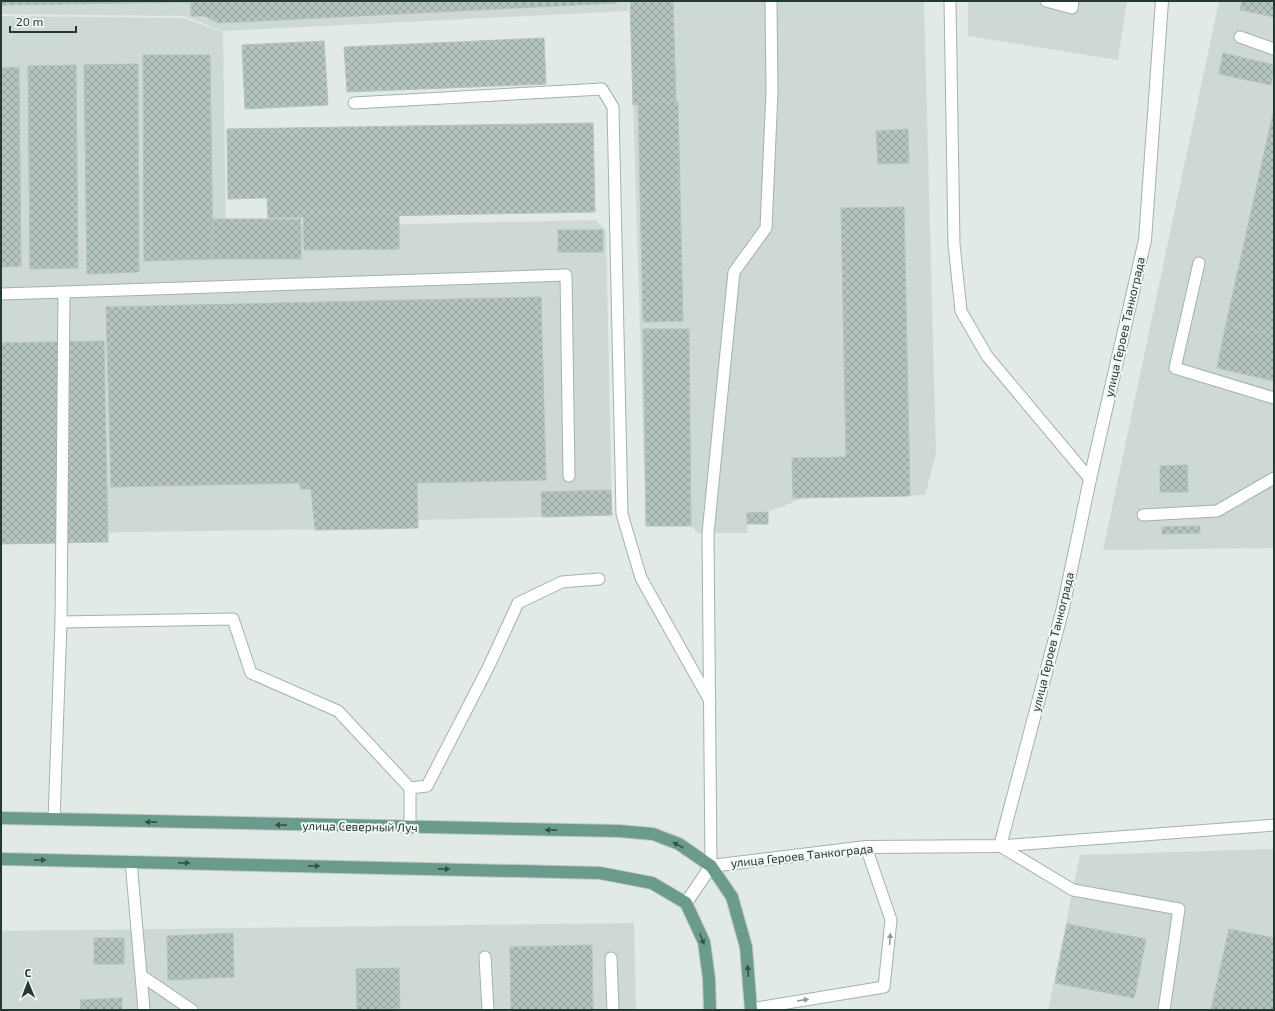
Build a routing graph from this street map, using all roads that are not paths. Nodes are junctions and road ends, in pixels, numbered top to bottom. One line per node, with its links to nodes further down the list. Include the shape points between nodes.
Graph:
1 (771, 1): 19 (lane, via 772,92 766,228 734,272 708,533)
2 (950, 1): 15 (lane, via 954,244 962,311 987,356)
3 (1046, 1): 4 (lane, via 1072,8)
4 (1073, 1)
5 (1162, 1): 15 (street, улица Героев Танкограда, via 1145,240)
6 (1240, 37): 7 (lane)
7 (1274, 49)
8 (354, 103): 19 (lane, via 602,90 613,107 622,514 641,578)
9 (1199, 263): 12 (lane, via 1175,368)
10 (64, 292): 11 (lane); 13 (lane, via 566,275); 18 (lane)
11 (1, 294)
12 (1274, 398)
13 (569, 476)
14 (1274, 478): 16 (lane, via 1217,511)
15 (1090, 479): 25 (street, улица Героев Танкограда, via 1063,608)
16 (1143, 515)
17 (599, 579): 20 (lane, via 562,582 518,603 488,668 427,786)
18 (61, 622): 20 (lane, via 233,619 251,673 338,711); 22 (lane)
19 (710, 701): 29 (lane)
20 (410, 788): 24 (lane)
21 (1, 818): 22 (main road, улица Северный Луч)
22 (54, 820): 24 (main road, улица Северный Луч, one-way to 22)
23 (1274, 825): 25 (lane)
24 (410, 828): 29 (main road, улица Северный Луч, one-way to 24, via 679,844 653,834 619,831)
25 (1000, 846): 26 (street, улица Героев Танкограда); 40 (lane, via 1073,890 1179,909)
26 (866, 847): 29 (street, улица Героев Танкограда); 34 (lane, one-way to 26, via 884,987 891,920)
27 (1, 859): 28 (main road, one-way to 28)
28 (131, 861): 30 (main road, one-way to 30, via 600,873 652,883); 33 (lane)
29 (711, 866): 30 (street); 34 (main road, улица Героев Танкограда, one-way to 29, via 746,947 732,897)
30 (686, 903): 39 (main road, one-way to 39, via 704,942)
31 (486, 957): 37 (lane)
32 (611, 958): 38 (lane)
33 (142, 976): 35 (lane); 36 (lane)
34 (751, 1009)
35 (144, 1010)
36 (192, 1010)
37 (488, 1010)
38 (613, 1010)
39 (710, 1010)
40 (1164, 1010)

